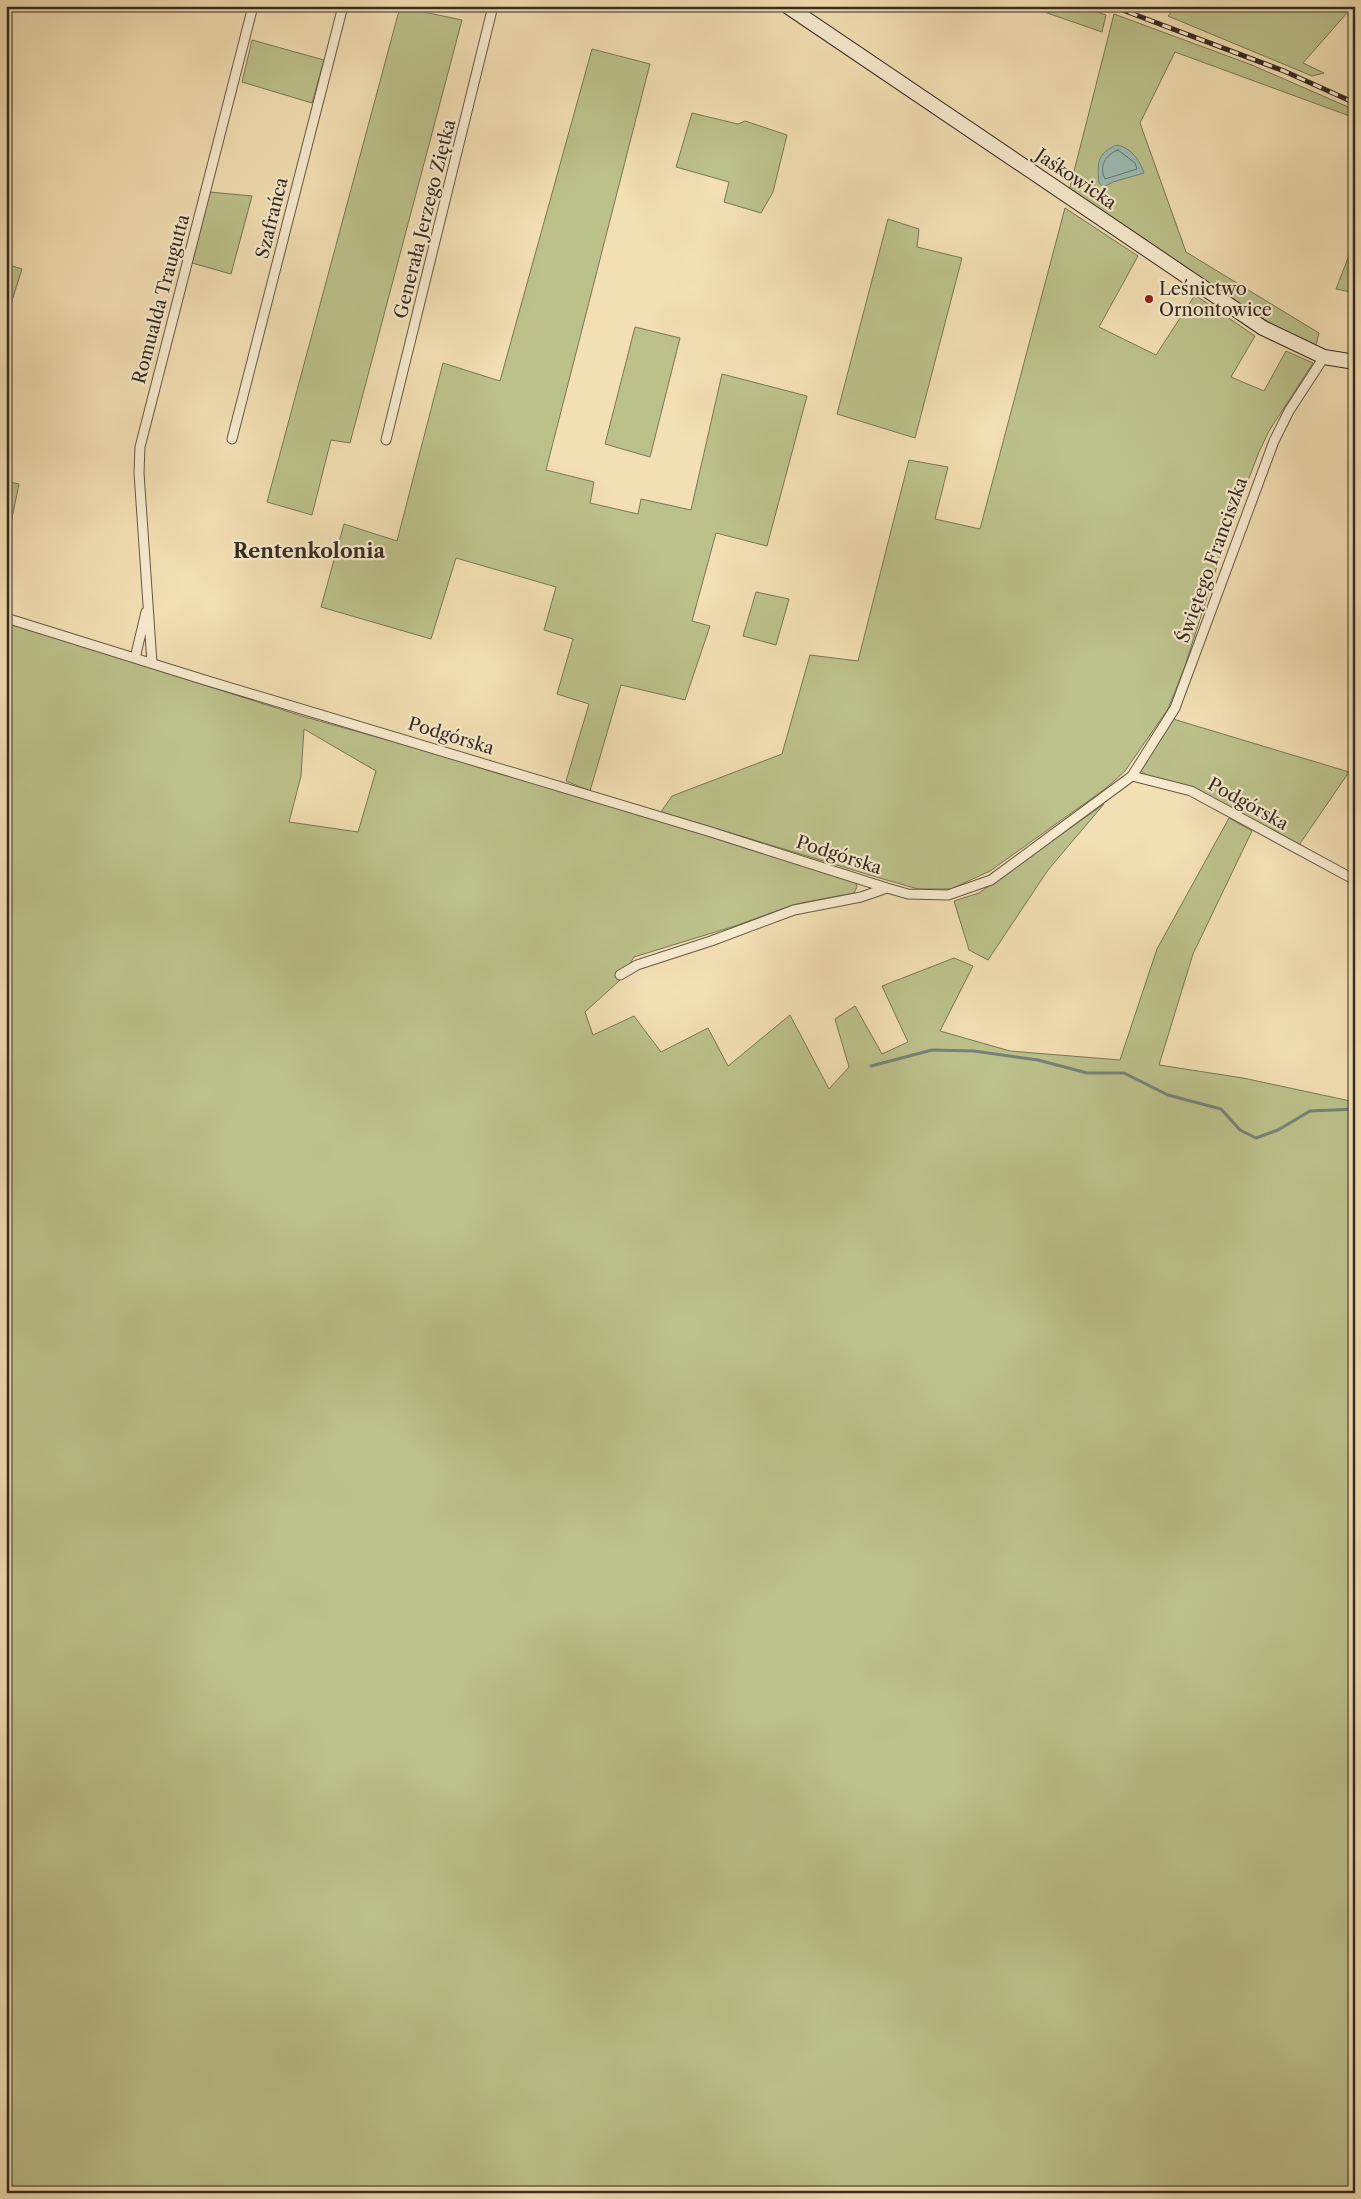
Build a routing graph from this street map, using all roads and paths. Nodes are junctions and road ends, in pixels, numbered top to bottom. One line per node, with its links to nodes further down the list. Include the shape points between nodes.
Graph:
1 (254, 6): 9 (street, Romualda Traugutta, via 140,447)
2 (343, 6): 7 (street, Szafrańca)
3 (493, 6): 8 (street, Generała Jerzego Ziętka)
4 (787, 6): 5 (street, Jaśkowicka, via 1263,328)
5 (1324, 357): 6 (street, Jaśkowicka); 13 (street, Świętego Franciszka, via 1274,440 1175,708)
6 (1355, 362)
7 (232, 439)
8 (386, 440)
9 (148, 605): 11 (street, Romualda Traugutta); 12 (street, Romualda Traugutta)
10 (6, 618): 11 (street, Podgórska)
11 (135, 658): 12 (street, Podgórska)
12 (152, 663): 15 (street, Podgórska)
13 (1132, 776): 14 (street, Podgórska, via 1191,791); 15 (street, Podgórska, via 991,880 948,895 908,894)
14 (1355, 880)
15 (886, 888): 16 (street, Podgórska, via 861,897 794,910 637,964)
16 (620, 974)

